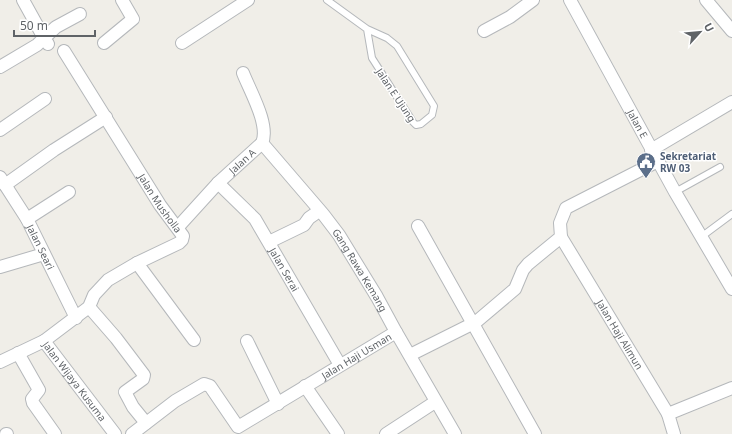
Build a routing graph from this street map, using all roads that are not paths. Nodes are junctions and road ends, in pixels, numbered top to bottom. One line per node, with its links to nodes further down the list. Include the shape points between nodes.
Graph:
1 (23, 0): 12 (street)
2 (122, 0): 13 (street, via 133,19)
3 (248, 0): 14 (street)
4 (327, 0): 9 (lane, Jalan E Ujung)
5 (533, 0): 10 (street)
6 (706, 0): 11 (street)
7 (573, 1): 23 (street, Jalan E)
8 (80, 14): 12 (street, via 56,26)
9 (367, 29): 9 (lane, Jalan E Ujung, via 387,38 397,46 434,106 432,115 421,124 416,125 413,122 372,58)
10 (484, 31)
11 (732, 31)
12 (46, 42): 16 (street)
13 (104, 43)
14 (182, 43)
15 (64, 51): 20 (street, Jalan Musholla)
16 (0, 67)
17 (243, 73): 22 (street, via 264,124 265,136)
18 (45, 99): 21 (street)
19 (732, 102): 23 (street)
20 (106, 117): 26 (street); 34 (street, Jalan Musholla, via 160,204)
21 (0, 130)
22 (262, 143): 27 (street, Jalan A); 30 (street, Jalan A)
23 (652, 150): 24 (street, Jalan E)
24 (658, 161): 29 (street, Jalan E); 35 (street, via 566,208 560,223)
25 (720, 167): 29 (lane)
26 (3, 181): 32 (street, Jalan Seari)
27 (218, 183): 34 (street, Jalan A); 37 (street, Jalan Serai, via 254,219)
28 (69, 192): 32 (street)
29 (675, 192): 36 (street, Jalan E)
30 (319, 211): 37 (street, via 304,225); 45 (street, Gang Rawa Kemang, via 339,235)
31 (732, 214): 36 (lane)
32 (26, 219): 38 (street, Jalan Seari)
33 (418, 226): 44 (street)
34 (178, 227): 39 (street, Jalan Musholla, via 183,236 179,243)
35 (561, 237): 44 (street, via 528,264 515,289); 57 (street, Jalan Haji Alimun)
36 (702, 237): 41 (street, Jalan E)
37 (269, 242): 52 (street, Jalan Serai)
38 (44, 254): 40 (street); 43 (street, Jalan Seari)
39 (137, 263): 42 (street, Jalan Musholla, via 108,280 94,295); 46 (street)
40 (0, 267)
41 (732, 289)
42 (89, 307): 43 (street, Jalan Musholla); 58 (street, via 144,375 143,379 125,392)
43 (76, 318): 47 (street, Jalan Wijaya Kusuma)
44 (473, 325): 50 (street); 66 (street)
45 (396, 332): 50 (street, Jalan Haji Usman); 52 (street, Jalan Haji Usman)
46 (194, 340)
47 (44, 341): 49 (street); 61 (street, Jalan Wijaya Kusuma)
48 (247, 341): 56 (street)
49 (18, 353): 51 (street); 60 (street, via 39,390 32,399 33,403)
50 (410, 355): 55 (street, Jalan Haji Usman)
51 (0, 362)
52 (340, 365): 53 (street, Jalan Haji Usman)
53 (305, 386): 56 (street, Jalan Haji Usman); 63 (street)
54 (732, 388): 57 (street)
55 (435, 402): 64 (street); 65 (street, Jalan Haji Usman)
56 (278, 404): 59 (street, Jalan Haji Usman)
57 (668, 414): 67 (street, Jalan Haji Alimun)
58 (146, 427): 59 (street, Jalan Haji Usman, via 175,401 206,384); 62 (street, Jalan Haji Usman)
59 (240, 430)
60 (55, 434)
61 (115, 434)
62 (132, 434)
63 (338, 434)
64 (386, 434)
65 (455, 434)
66 (535, 434)
67 (674, 434)

